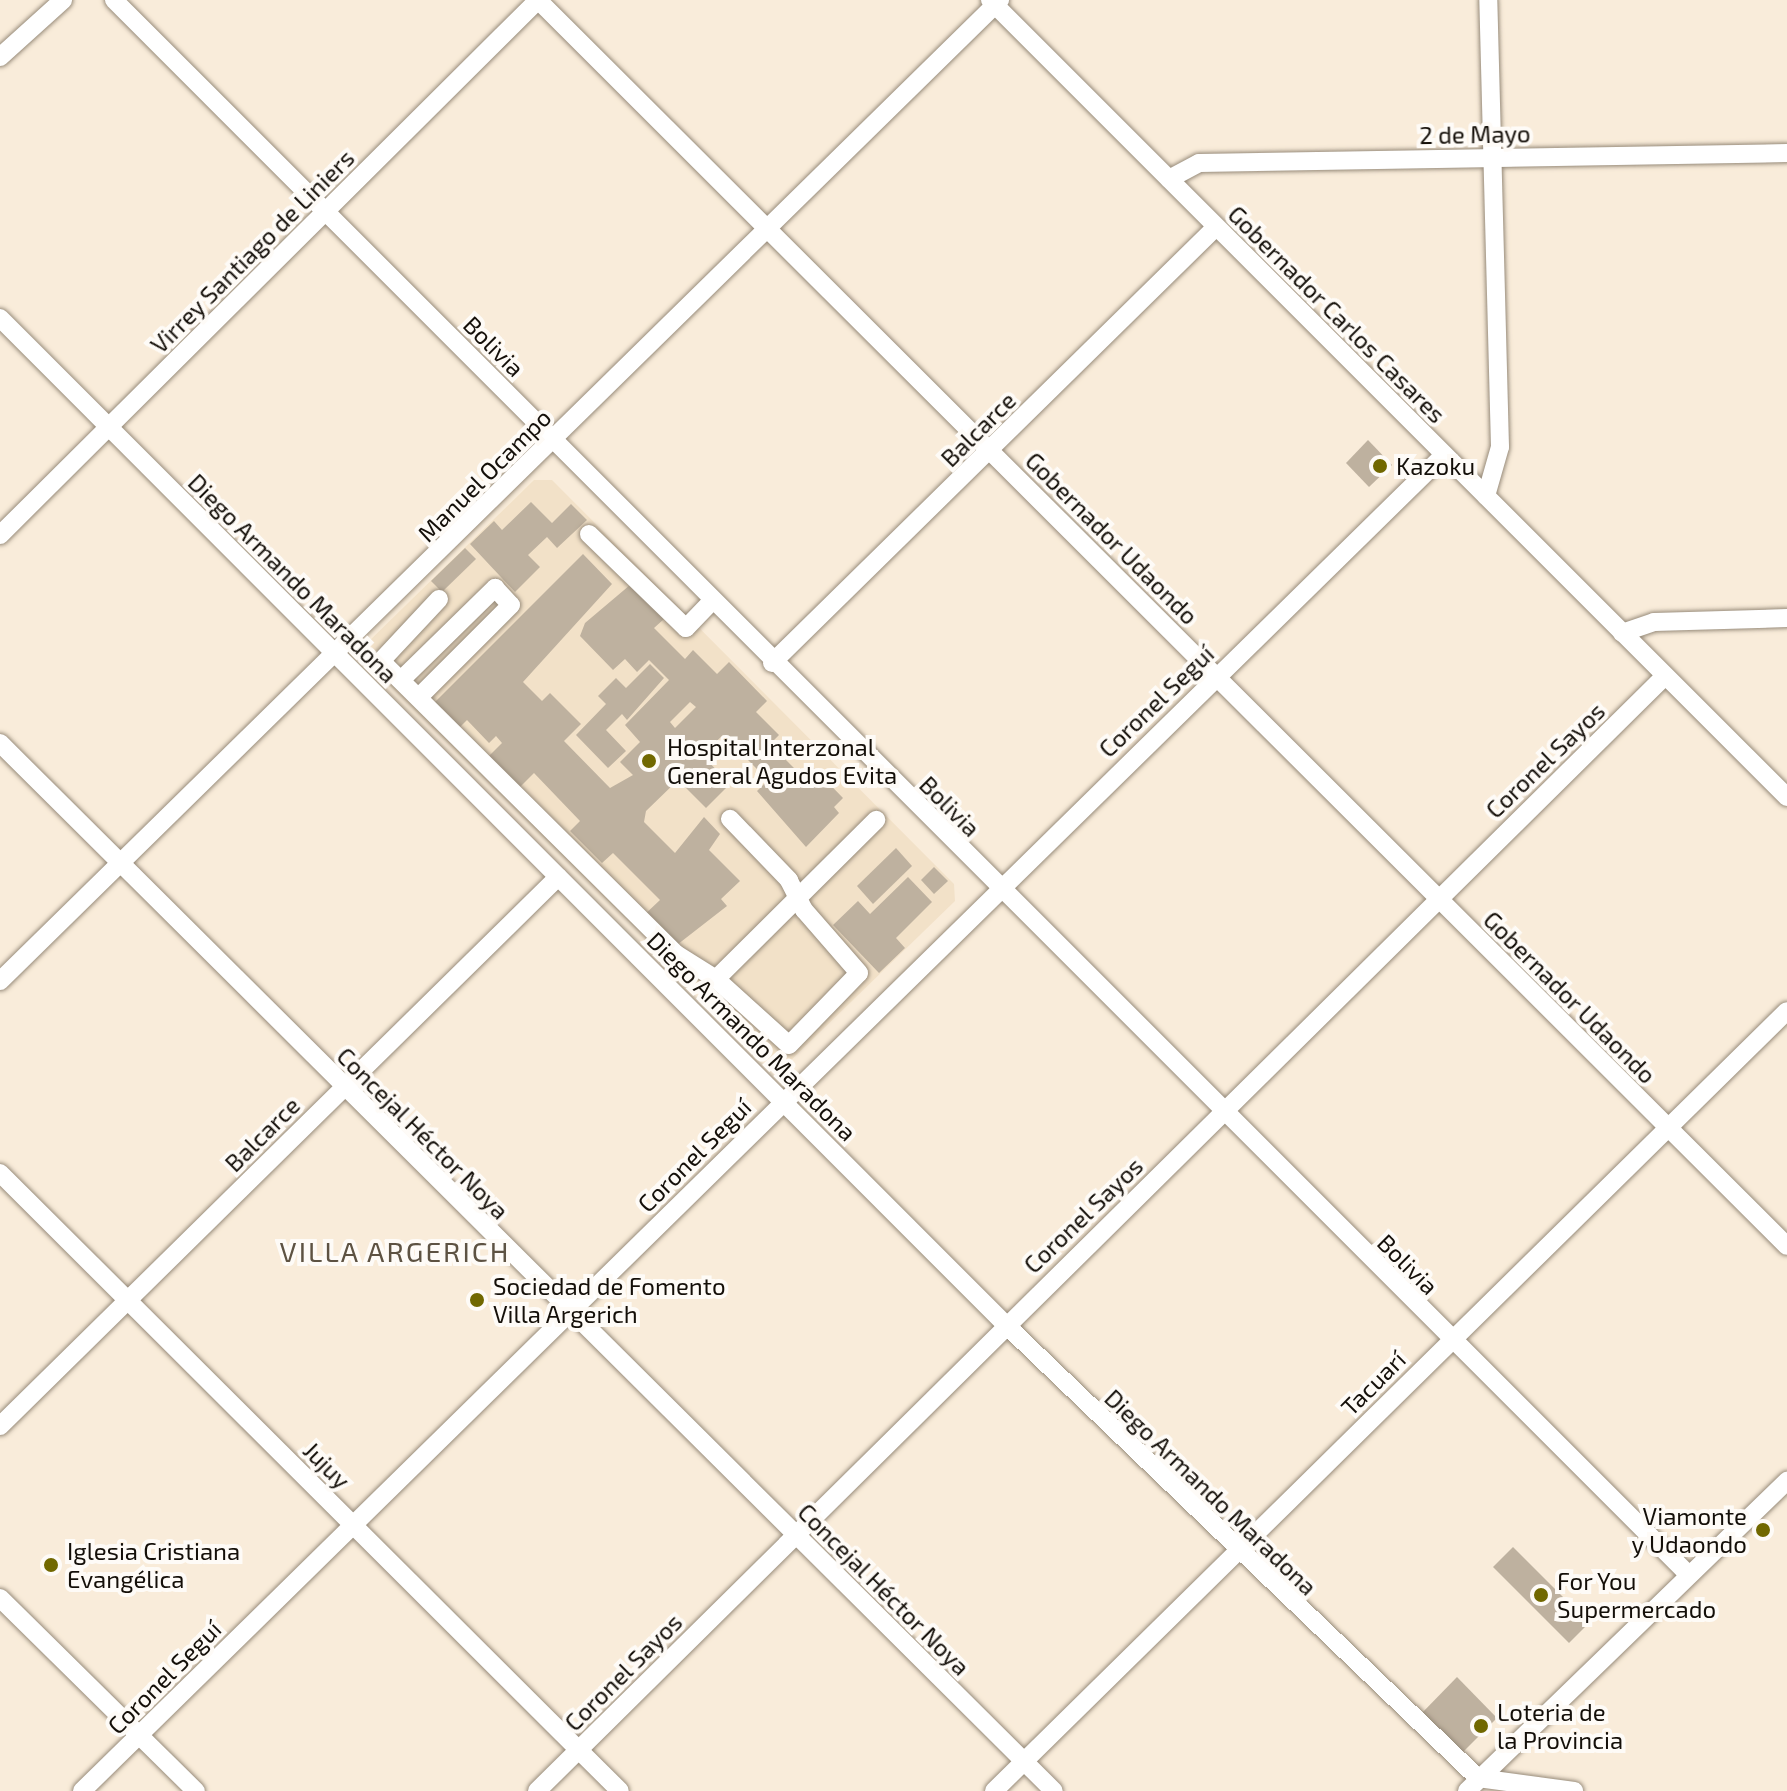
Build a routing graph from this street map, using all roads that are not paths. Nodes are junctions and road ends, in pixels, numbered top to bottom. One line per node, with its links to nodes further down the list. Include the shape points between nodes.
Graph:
1 (63, 0): 6 (street)
2 (114, 0): 10 (street, Bolivia)
3 (538, 0): 10 (street, Virrey Santiago de Liniers); 11 (street, Gobernador Udaondo)
4 (1488, 0): 8 (street)
5 (995, 2): 9 (street, Gobernador Carlos Casares); 11 (street, Manuel Ocampo)
6 (0, 57)
7 (1787, 153): 8 (street, 2 de Mayo)
8 (1493, 157): 9 (street, 2 de Mayo, via 1199,163); 18 (street, via 1500,447)
9 (1169, 179): 12 (street, Gobernador Carlos Casares)
10 (326, 210): 14 (street, Virrey Santiago de Liniers); 15 (street, Bolivia)
11 (765, 225): 15 (street, Manuel Ocampo); 16 (street, Gobernador Udaondo)
12 (1216, 227): 16 (street, Balcarce); 17 (street, Gobernador Carlos Casares)
13 (0, 318): 14 (street, Diego Armando Maradona)
14 (109, 427): 20 (street, Virrey Santiago de Liniers); 29 (street, Diego Armando Maradona)
15 (552, 440): 21 (street, Manuel Ocampo); 23 (street, Bolivia)
16 (990, 451): 30 (street, Balcarce); 31 (street, Gobernador Udaondo)
17 (1444, 455): 18 (street, Gobernador Carlos Casares); 31 (street, Coronel Seguí)
18 (1486, 496): 26 (street, Gobernador Carlos Casares)
19 (589, 534): 23 (street, via 686,628)
20 (0, 535)
21 (399, 594): 24 (street); 29 (street, Manuel Ocampo)
22 (439, 599): 24 (street)
23 (711, 602): 30 (street, Bolivia)
24 (422, 616): 27 (street); 33 (street, via 380,658)
25 (1787, 618): 26 (street, via 1654,622)
26 (1622, 633): 32 (street, Gobernador Carlos Casares)
27 (444, 638): 28 (street); 28 (street, via 495,588 511,605); 33 (street)
28 (461, 655): 34 (street)
29 (336, 657): 37 (street, Diego Armando Maradona); 41 (street, Manuel Ocampo)
30 (772, 663): 43 (street, Bolivia)
31 (1216, 676): 43 (street, Coronel Seguí); 45 (street, Gobernador Udaondo)
32 (1665, 676): 38 (street, Gobernador Carlos Casares); 45 (street, Coronel Sayos)
33 (401, 680): 34 (street)
34 (419, 697): 36 (street)
35 (0, 743): 41 (street, Concejal Héctor Noya)
36 (478, 755): 37 (street); 46 (street)
37 (457, 776): 42 (street, Diego Armando Maradona)
38 (1787, 797)
39 (730, 819): 44 (street)
40 (876, 820): 44 (street)
41 (118, 862): 48 (street, Manuel Ocampo); 53 (street, Concejal Héctor Noya)
42 (558, 877): 49 (street, Diego Armando Maradona); 53 (street, Balcarce)
43 (999, 889): 52 (street, Coronel Seguí); 55 (street, Bolivia)
44 (797, 896): 47 (street); 51 (street, via 859,973)
45 (1438, 899): 55 (street, Coronel Sayos); 56 (street, Gobernador Udaondo)
46 (687, 961): 47 (street); 49 (street)
47 (716, 979): 51 (street, via 783,1045)
48 (0, 981)
49 (666, 983): 54 (street, Diego Armando Maradona)
50 (1787, 1011): 56 (street, Tacuarí)
51 (822, 1015): 52 (street)
52 (845, 1038): 54 (street, Coronel Seguí)
53 (344, 1088): 59 (street, Balcarce); 60 (street, Concejal Héctor Noya)
54 (782, 1101): 60 (street, Coronel Seguí); 61 (street, Diego Armando Maradona)
55 (1223, 1113): 61 (street, Coronel Sayos); 62 (street, Bolivia)
56 (1669, 1129): 58 (street, Gobernador Udaondo); 62 (street, Tacuarí)
57 (0, 1173): 59 (street, Jujuy)
58 (1787, 1246)
59 (127, 1301): 63 (street, Balcarce); 65 (street, Jujuy)
60 (570, 1312): 65 (street, Coronel Seguí); 66 (street, Concejal Héctor Noya)
61 (1006, 1325): 66 (street, Coronel Sayos); 67 (street, Diego Armando Maradona)
62 (1450, 1341): 67 (street, Tacuarí); 68 (street, Bolivia)
63 (0, 1426)
64 (1786, 1482): 68 (street)
65 (352, 1524): 70 (street, Coronel Seguí); 71 (street, Jujuy)
66 (796, 1536): 71 (street, Coronel Sayos); 72 (street, Concejal Héctor Noya)
67 (1237, 1552): 72 (street, Tacuarí); 73 (street, Diego Armando Maradona)
68 (1688, 1574): 73 (street)
69 (0, 1598): 70 (street)
70 (139, 1735): 74 (street, Coronel Seguí); 75 (street)
71 (578, 1750): 76 (street, Coronel Sayos); 77 (street, Jujuy)
72 (1024, 1762): 78 (street, Tacuarí); 79 (street, Concejal Héctor Noya)
73 (1472, 1785): 80 (street)
74 (82, 1791)
75 (196, 1791)
76 (537, 1791)
77 (620, 1791)
78 (994, 1791)
79 (1054, 1791)
80 (1574, 1791)

